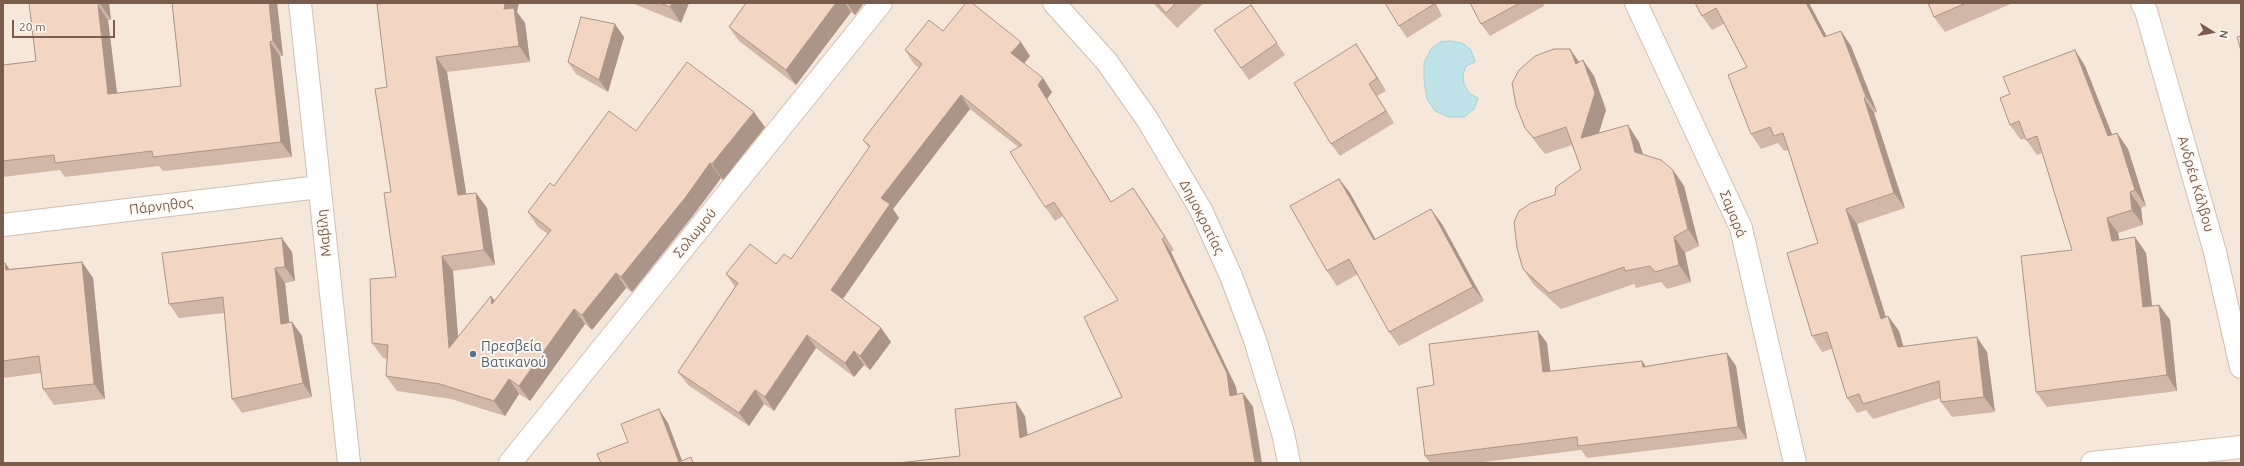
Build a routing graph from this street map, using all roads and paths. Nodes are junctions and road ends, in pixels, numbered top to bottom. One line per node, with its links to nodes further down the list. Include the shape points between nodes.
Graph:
1 (300, 3): 6 (street, Μαβίλη)
2 (881, 3): 11 (street, Σολωμού)
3 (1054, 3): 12 (street, Δημοκρατίας, via 1107,62 1147,119 1201,210 1231,276 1255,340 1283,433)
4 (1636, 3): 13 (street, Σαμαρά, via 1741,228)
5 (2142, 3): 8 (street, Ανδρέα Κάλβου, via 2216,252)
6 (319, 187): 7 (street, Πάρνηθος); 10 (street, Μαβίλη)
7 (3, 225)
8 (2241, 367)
9 (2241, 447): 14 (street)
10 (349, 463)
11 (510, 463)
12 (1289, 463)
13 (1795, 463)
14 (2092, 463)

